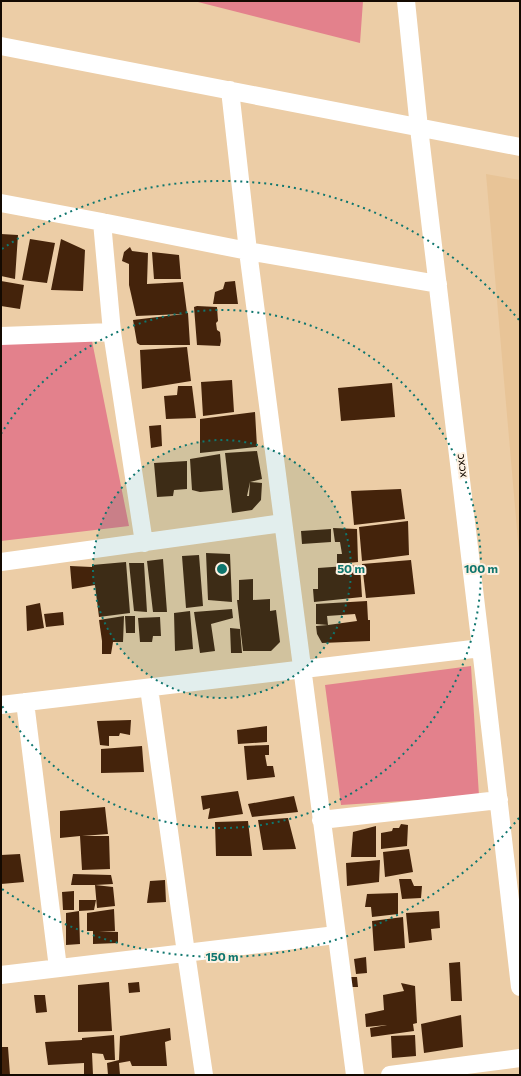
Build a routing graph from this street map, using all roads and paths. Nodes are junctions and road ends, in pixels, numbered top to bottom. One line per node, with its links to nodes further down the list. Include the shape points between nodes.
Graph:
1 (406, 1): 4 (street, xcxc)
2 (1, 46): 3 (street)
3 (230, 90): 4 (street); 8 (street)
4 (419, 128): 5 (street); 9 (street, xcxc)
5 (520, 147)
6 (1, 203): 7 (street)
7 (102, 222): 8 (street); 10 (street)
8 (248, 251): 9 (street); 12 (street)
9 (438, 284): 15 (street, xcxc)
10 (112, 332): 11 (street); 13 (street)
11 (1, 336)
12 (283, 523): 13 (street); 16 (street)
13 (144, 543): 14 (street)
14 (1, 562)
15 (481, 648): 16 (street); 20 (street, xcxc)
16 (302, 670): 17 (street); 21 (street)
17 (149, 688): 18 (street); 23 (street)
18 (25, 702): 19 (street); 24 (street)
19 (1, 705)
20 (499, 800): 21 (street); 26 (street, xcxc)
21 (321, 820): 22 (street)
22 (336, 935): 23 (street); 29 (street)
23 (186, 952): 24 (street); 28 (street)
24 (58, 968): 25 (street)
25 (1, 975)
26 (520, 987)
27 (520, 1058): 30 (street)
28 (204, 1075)
29 (354, 1075)
30 (390, 1075)

